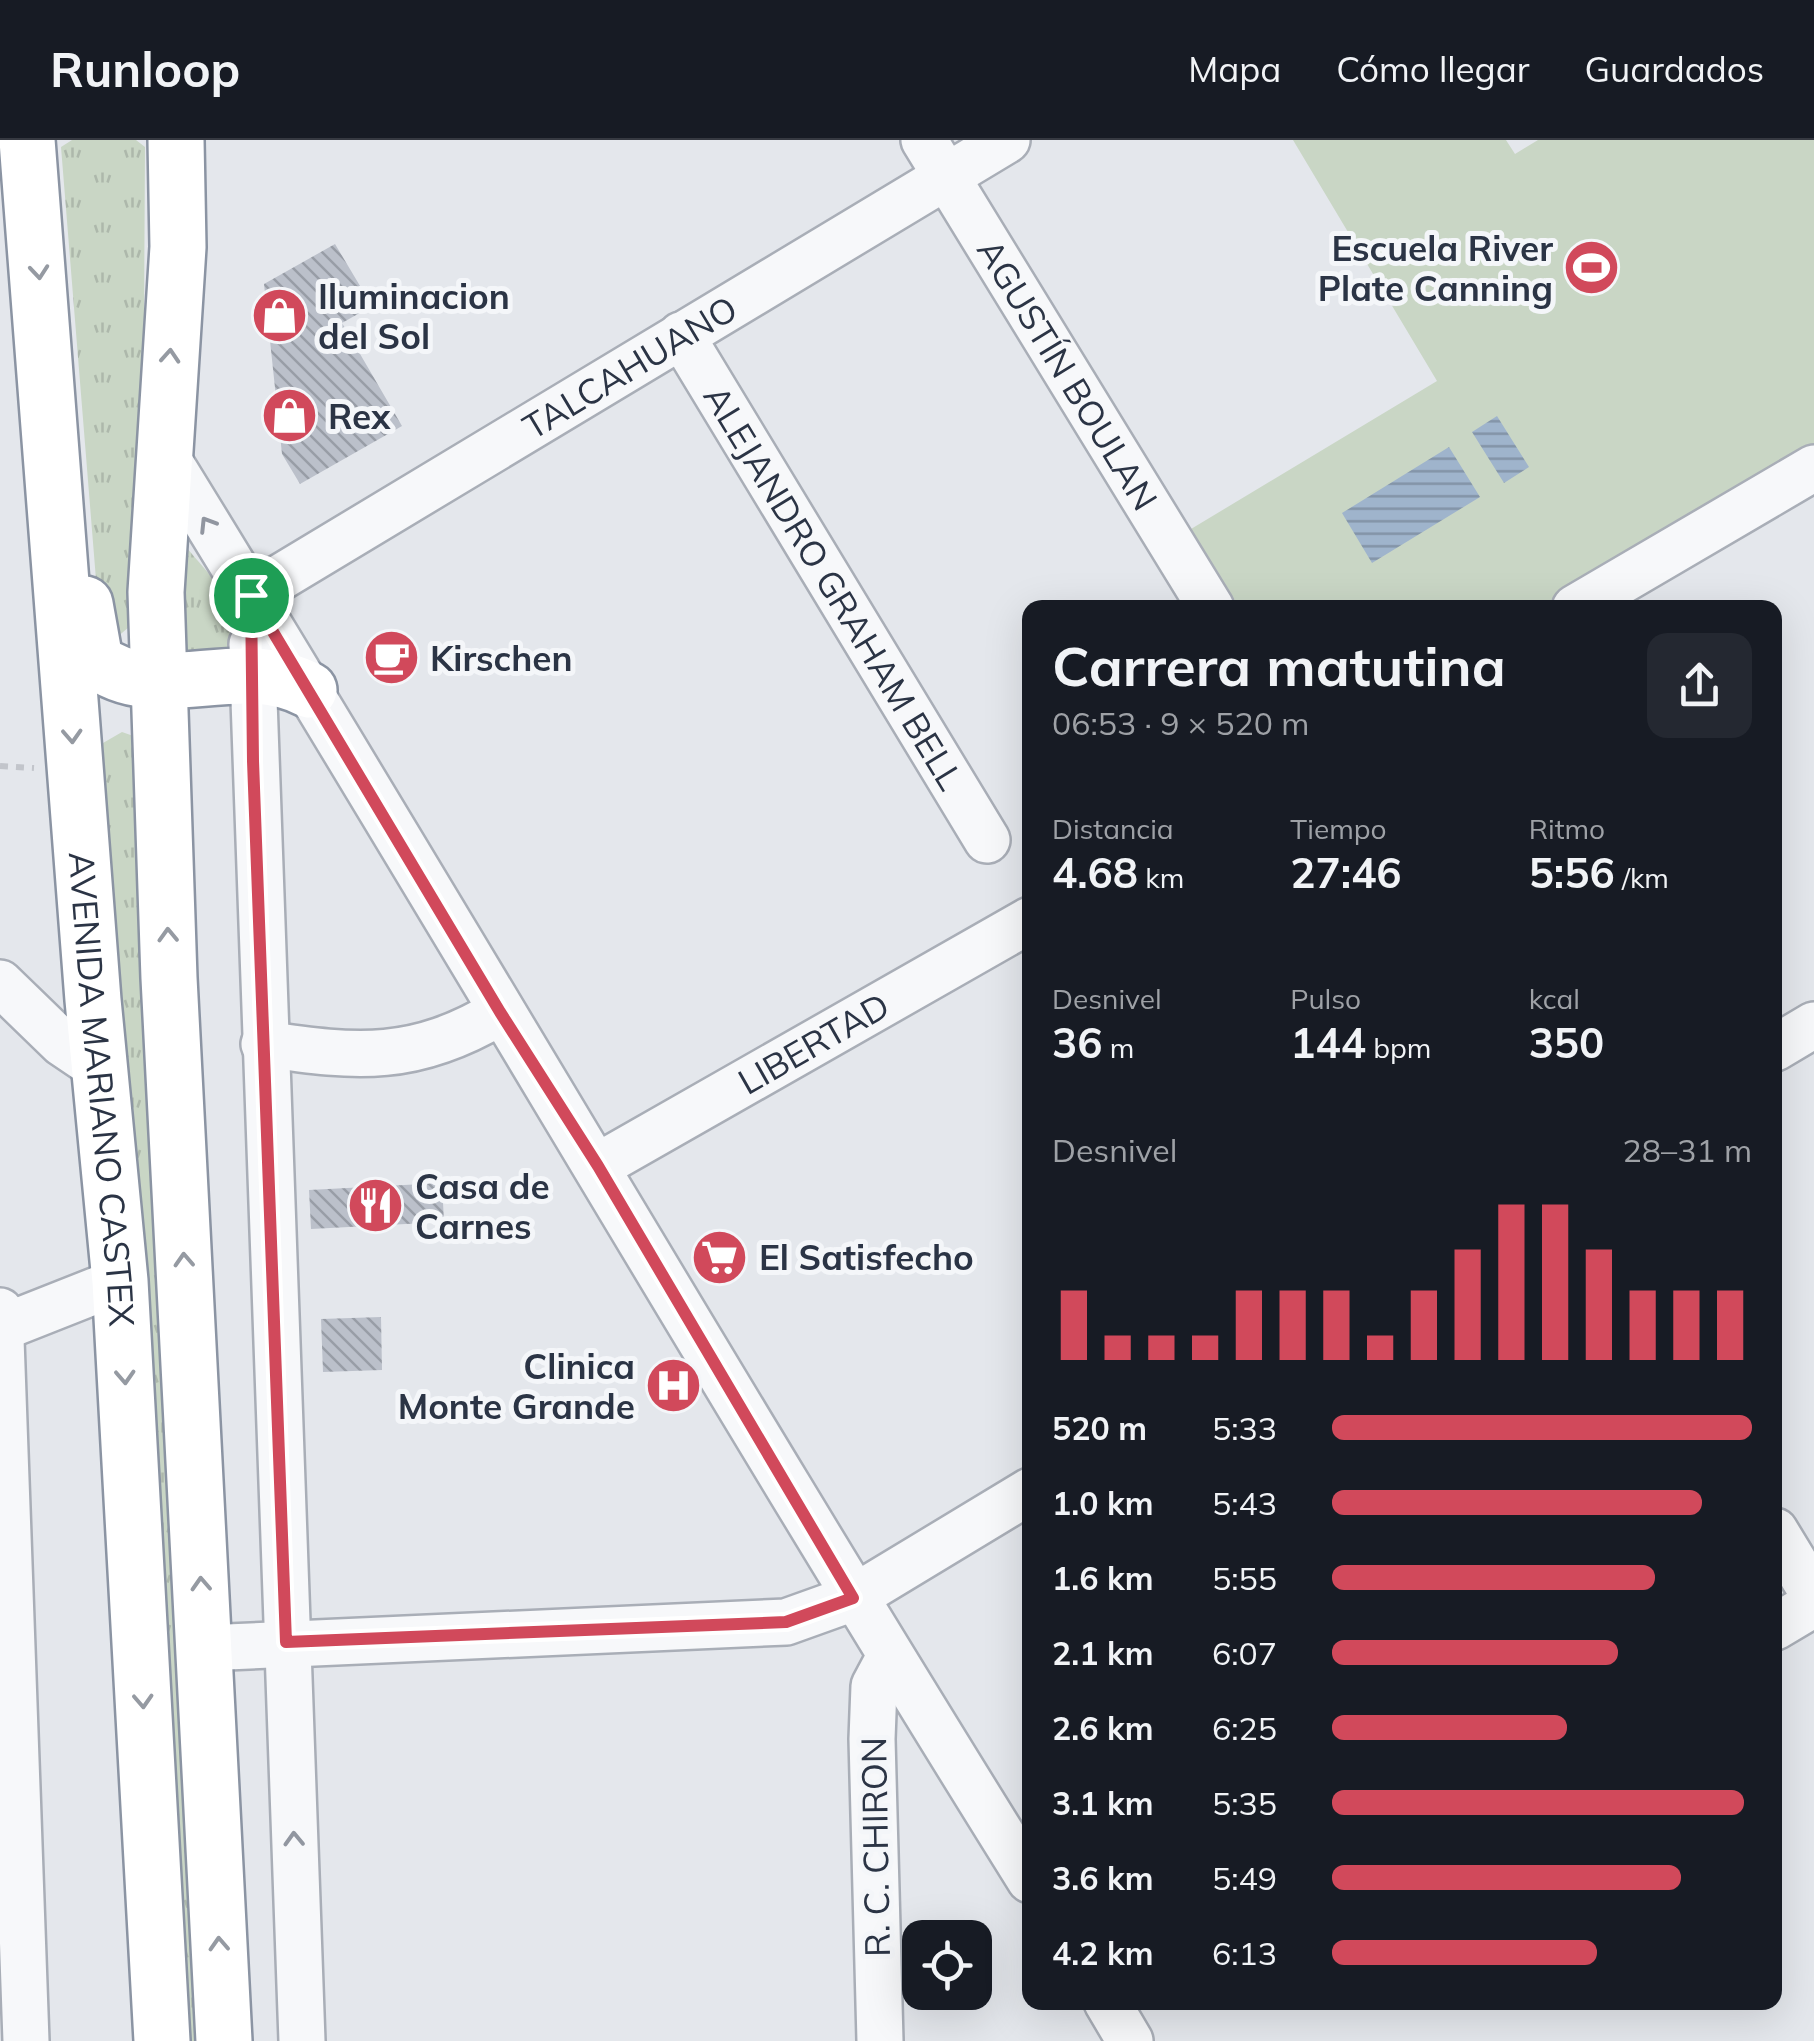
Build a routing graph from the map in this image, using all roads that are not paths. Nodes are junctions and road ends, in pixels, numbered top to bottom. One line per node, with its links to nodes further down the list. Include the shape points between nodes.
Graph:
1 (27, 140): 5 (highway, AVENIDA MARIANO CASTEX)
2 (1007, 140): 4 (street, TALCAHUANO)
3 (174, 142): 7 (highway, AVENIDA MARIANO CASTEX, one-way to 3, via 178,247)
4 (934, 158): 6 (street, TALCAHUANO); 11 (street, AGUSTÍN BOULAN)
5 (17, 212): 9 (highway, AVENIDA MARIANO CASTEX, one-way to 9)
6 (681, 335): 10 (street, TALCAHUANO); 16 (street, ALEJANDRO GRAHAM BELL)
7 (164, 453): 10 (street, one-way to 7); 14 (highway, AVENIDA MARIANO CASTEX, via 156,592)
8 (1814, 468): 12 (street)
9 (61, 547): 14 (highway, via 83,586 95,660 128,679); 19 (highway, AVENIDA MARIANO CASTEX, one-way to 19)
10 (251, 595): 13 (street); 15 (street)
11 (1206, 600)
12 (1589, 600)
13 (252, 674): 14 (highway); 15 (highway, via 288,678); 23 (street)
14 (160, 680): 37 (highway, AVENIDA MARIANO CASTEX, one-way to 14)
15 (310, 690): 20 (street)
16 (987, 840)
17 (1022, 925): 26 (street, LIBERTAD)
18 (0, 983): 21 (street)
19 (93, 1000): 21 (street); 25 (highway, AVENIDA MARIANO CASTEX)
20 (500, 1012): 23 (street, via 456,1038 397,1054); 26 (street)
21 (17, 1025): 25 (street)
22 (1814, 1025): 24 (street)
23 (264, 1044): 36 (street)
24 (1782, 1044)
25 (99, 1068): 27 (highway, AVENIDA MARIANO CASTEX)
26 (598, 1166): 33 (street)
27 (120, 1281): 29 (street); 41 (highway, AVENIDA MARIANO CASTEX, one-way to 41)
28 (0, 1311): 29 (street)
29 (1, 1328): 40 (street)
30 (1022, 1496): 33 (street)
31 (1782, 1542): 32 (street)
32 (1814, 1595)
33 (853, 1598): 36 (street, via 786,1622); 38 (street)
34 (1814, 1604): 35 (street)
35 (1782, 1623)
36 (286, 1642): 37 (street); 43 (street, one-way to 36)
37 (204, 1648): 42 (highway, AVENIDA MARIANO CASTEX, one-way to 37)
38 (890, 1656): 39 (street); 44 (street, R. C. CHIRON, via 874,1686 873,1721)
39 (1022, 1867)
40 (26, 2041)
41 (162, 2041)
42 (224, 2041)
43 (302, 2041)
44 (880, 2041)

